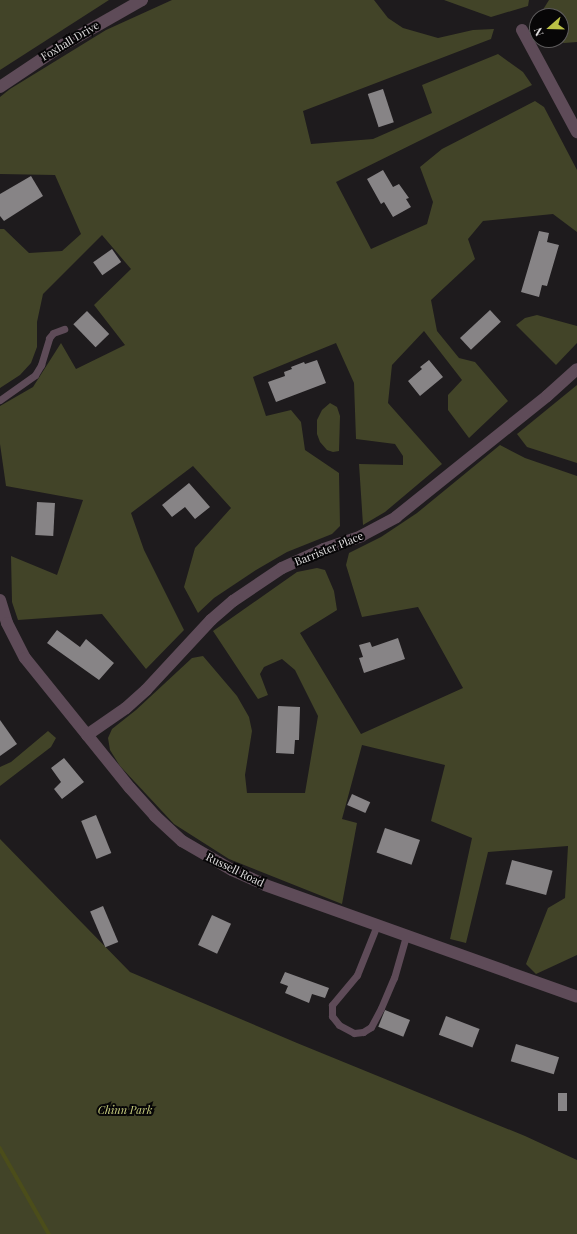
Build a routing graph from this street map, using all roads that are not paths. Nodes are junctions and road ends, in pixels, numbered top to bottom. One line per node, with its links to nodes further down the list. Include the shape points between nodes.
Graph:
1 (137, 1): 3 (street, Foxhall Drive, via 63,45)
2 (522, 30): 4 (street)
3 (0, 87)
4 (577, 132)
5 (64, 329): 7 (lane, via 53,333 49,338 41,365 35,374)
6 (577, 369): 9 (street, Barrister Place, via 396,517 361,536 282,568 233,601 202,629 146,690 126,708)
7 (0, 400)
8 (0, 600): 9 (street, Russell Road, via 7,623 25,658)
9 (87, 735): 10 (street, Russell Road, via 130,788 182,842 265,885)
10 (377, 925): 11 (street, Russell Road); 11 (lane, via 357,975 332,1004 332,1016 339,1025 354,1033 363,1032 371,1027 394,978)
11 (406, 936): 12 (street, Russell Road)
12 (577, 997)

